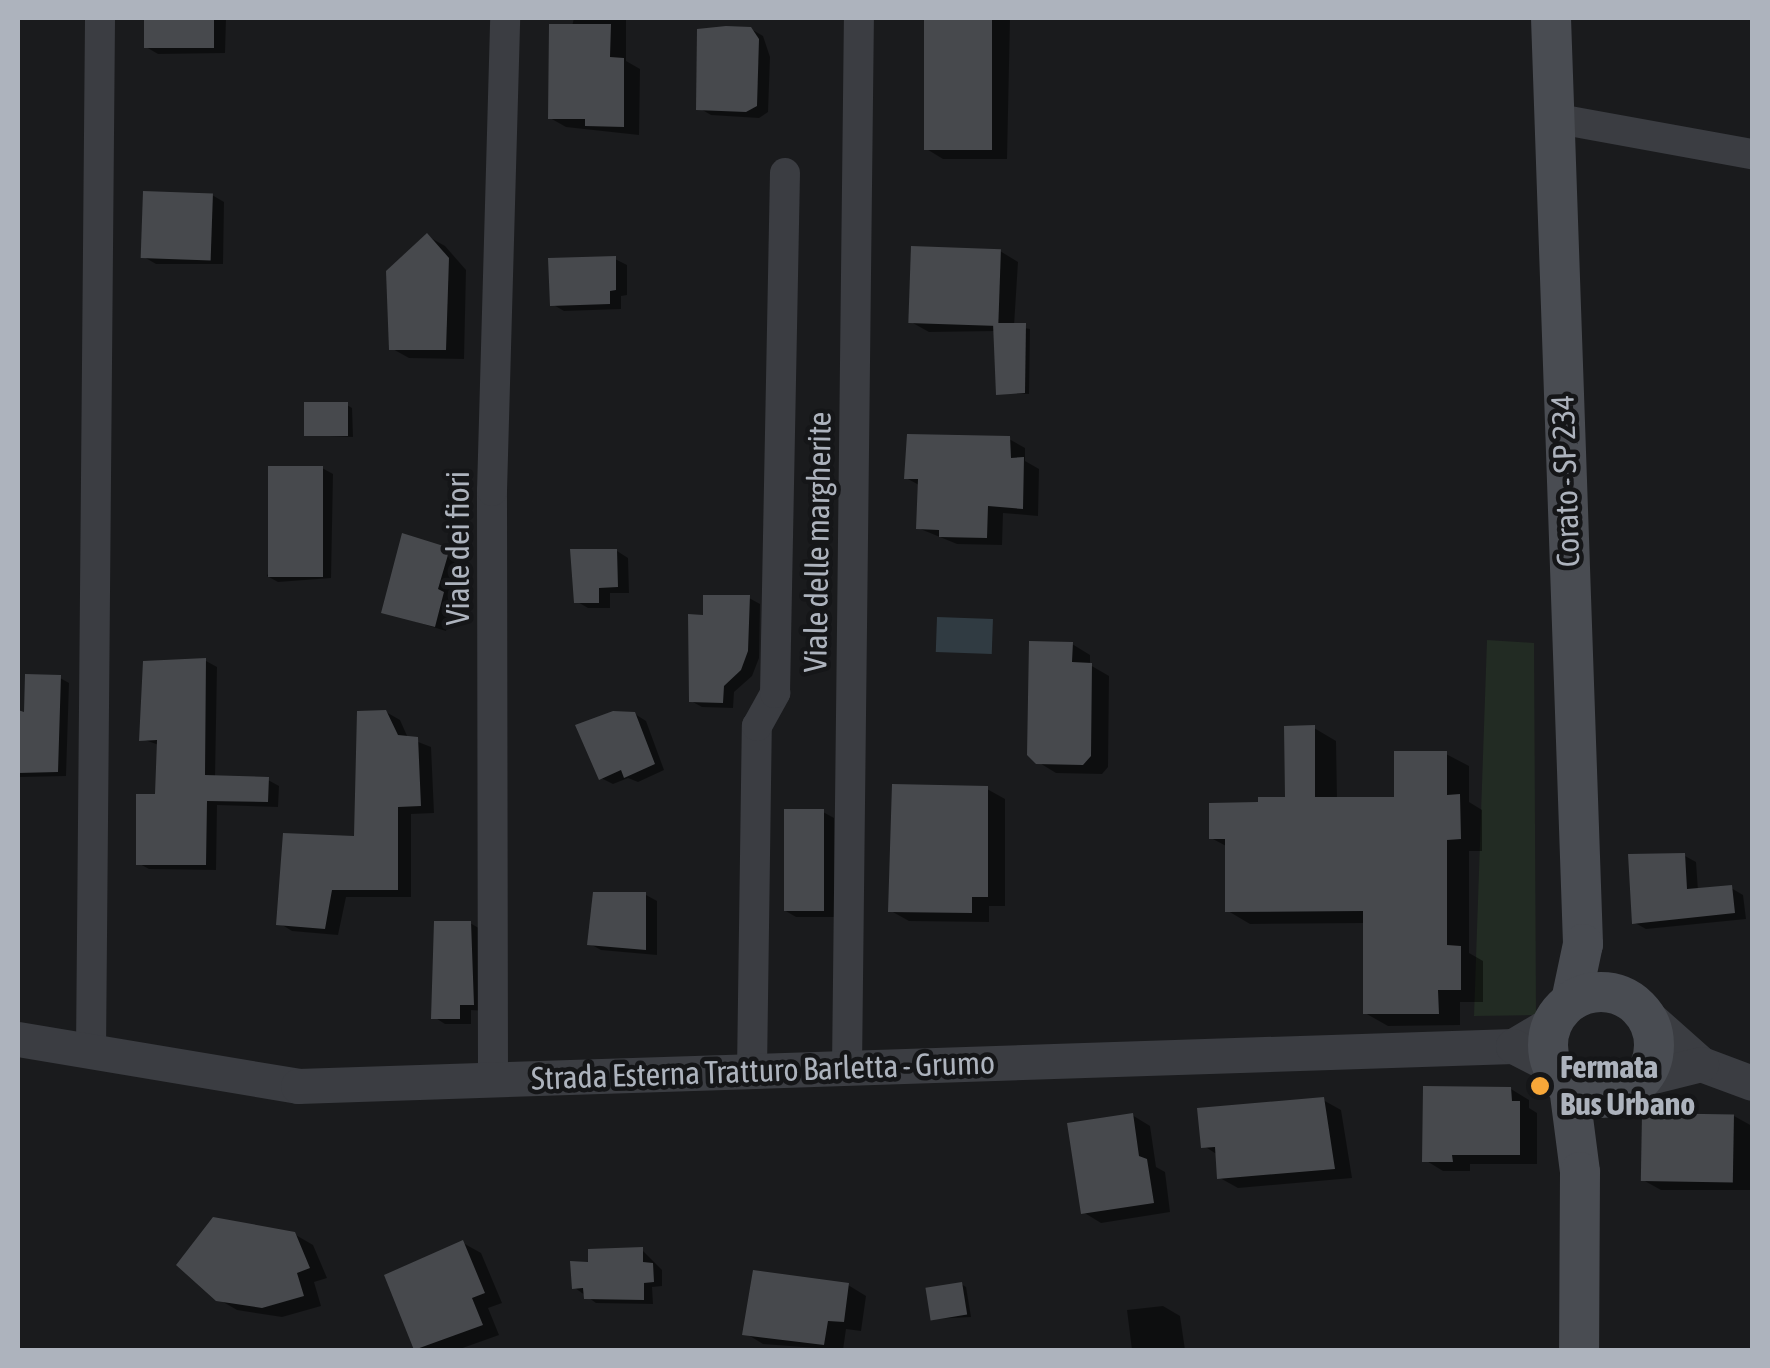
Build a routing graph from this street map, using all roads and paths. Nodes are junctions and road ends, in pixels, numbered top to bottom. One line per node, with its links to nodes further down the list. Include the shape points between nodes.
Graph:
1 (100, 18): 13 (street)
2 (505, 18): 18 (street, Viale dei fiori, via 492,492)
3 (860, 18): 15 (street, Viale delle margherite)
4 (1551, 18): 5 (main road, Corato - SP 234)
5 (1554, 118): 6 (street); 8 (main road, Corato - SP 234)
6 (1752, 154)
7 (785, 173): 16 (street, via 774,694 756,726)
8 (1583, 944): 9 (main road); 10 (main road, Corato - SP 234)
9 (1634, 1006): 10 (main road, via 1604,991); 14 (street); 20 (main road, Corato - SP 234, via 1654,1048)
10 (1561, 1012): 12 (street, Strada Esterna Tratturo Barletta - Grumo); 17 (main road, Corato - SP 234, via 1548,1037)
11 (18, 1039): 13 (street, Strada Esterna Tratturo Barletta - Grumo)
12 (1513, 1046): 15 (street, Strada Esterna Tratturo Barletta - Grumo); 17 (street, Strada Esterna Tratturo Barletta - Grumo)
13 (90, 1051): 18 (street, Strada Esterna Tratturo Barletta - Grumo, via 298,1086)
14 (1701, 1064): 19 (street); 20 (street)
15 (848, 1068): 16 (street, Strada Esterna Tratturo Barletta - Grumo)
16 (752, 1071): 18 (street, Strada Esterna Tratturo Barletta - Grumo)
17 (1560, 1076): 20 (main road, via 1594,1097); 21 (main road, Corato - SP 234)
18 (493, 1080)
19 (1752, 1082)
20 (1631, 1087): 21 (main road, Corato - SP 234)
21 (1580, 1172): 22 (main road, Corato - SP 234)
22 (1578, 1350)

